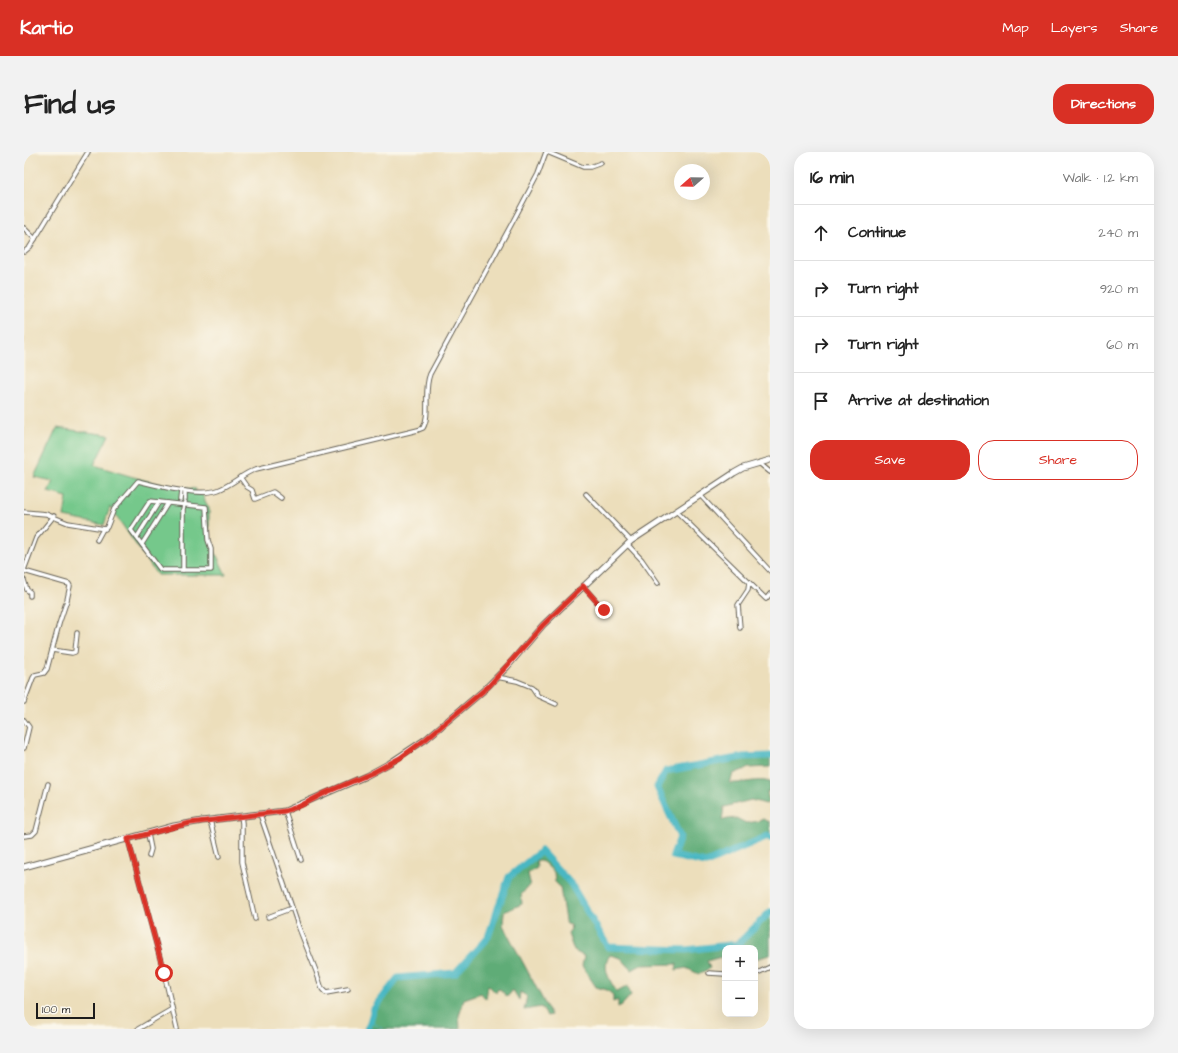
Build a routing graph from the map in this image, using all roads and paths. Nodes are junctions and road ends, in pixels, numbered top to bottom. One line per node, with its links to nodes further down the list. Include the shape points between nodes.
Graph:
1 (88, 152): 5 (street)
2 (546, 152): 3 (street, via 583,167); 10 (street, via 538,174 430,374 423,428 270,464)
3 (601, 163)
4 (24, 228): 5 (street)
5 (35, 239): 6 (street)
6 (24, 252)
7 (770, 460): 8 (street)
8 (759, 463): 9 (street); 13 (street, via 739,470)
9 (770, 472)
10 (240, 477): 11 (street, via 220,490 212,492); 14 (street, via 246,487 252,490 256,499 273,492)
11 (183, 491): 17 (street); 21 (street, via 138,481 114,509 107,527)
12 (586, 494): 24 (street)
13 (700, 496): 18 (street); 28 (street)
14 (281, 498)
15 (159, 502): 16 (street); 22 (street); 22 (street, via 150,501 135,524 132,530)
16 (168, 503): 17 (street); 25 (street)
17 (183, 503): 26 (street); 26 (street, via 206,508 211,569)
18 (676, 511): 24 (street); 31 (street)
19 (24, 512): 20 (street)
20 (54, 516): 21 (street, via 68,523); 27 (street, via 36,538)
21 (103, 529): 23 (street)
22 (137, 537): 25 (street)
23 (97, 540)
24 (629, 543): 30 (street); 32 (street)
25 (142, 544): 26 (street, via 161,569)
26 (183, 570)
27 (24, 571): 40 (street, via 69,585)
28 (770, 571)
29 (24, 580): 34 (street)
30 (658, 583)
31 (749, 583): 35 (street); 38 (street, via 748,590 738,605)
32 (583, 586): 37 (street); 41 (street, via 543,625)
33 (770, 594): 35 (street)
34 (30, 596)
35 (766, 599): 36 (street)
36 (770, 603)
37 (604, 610)
38 (740, 628)
39 (77, 632): 40 (street, via 75,652)
40 (52, 650): 42 (street, via 47,669 32,678)
41 (497, 677): 43 (street, via 532,687 538,696); 47 (street, via 436,731 390,763)
42 (24, 702)
43 (556, 704)
44 (24, 720): 45 (street, via 29,728)
45 (24, 748)
46 (48, 784): 52 (street, via 36,831 32,835)
47 (285, 811): 48 (street); 56 (street)
48 (260, 814): 49 (street); 58 (street)
49 (241, 816): 50 (street); 60 (street, via 242,862)
50 (210, 820): 51 (street, via 174,826); 55 (street)
51 (148, 834): 53 (street); 54 (street, via 151,850)
52 (24, 836)
53 (128, 839): 57 (street); 66 (street)
54 (149, 856)
55 (219, 857)
56 (301, 860)
57 (24, 867)
58 (292, 908): 59 (street); 65 (street, via 322,989 326,993)
59 (268, 917)
60 (255, 919)
61 (770, 967): 63 (street)
62 (708, 973): 64 (street)
63 (758, 973)
64 (722, 974)
65 (348, 989)
66 (172, 1008): 67 (street); 68 (street)
67 (138, 1029)
68 (176, 1029)

